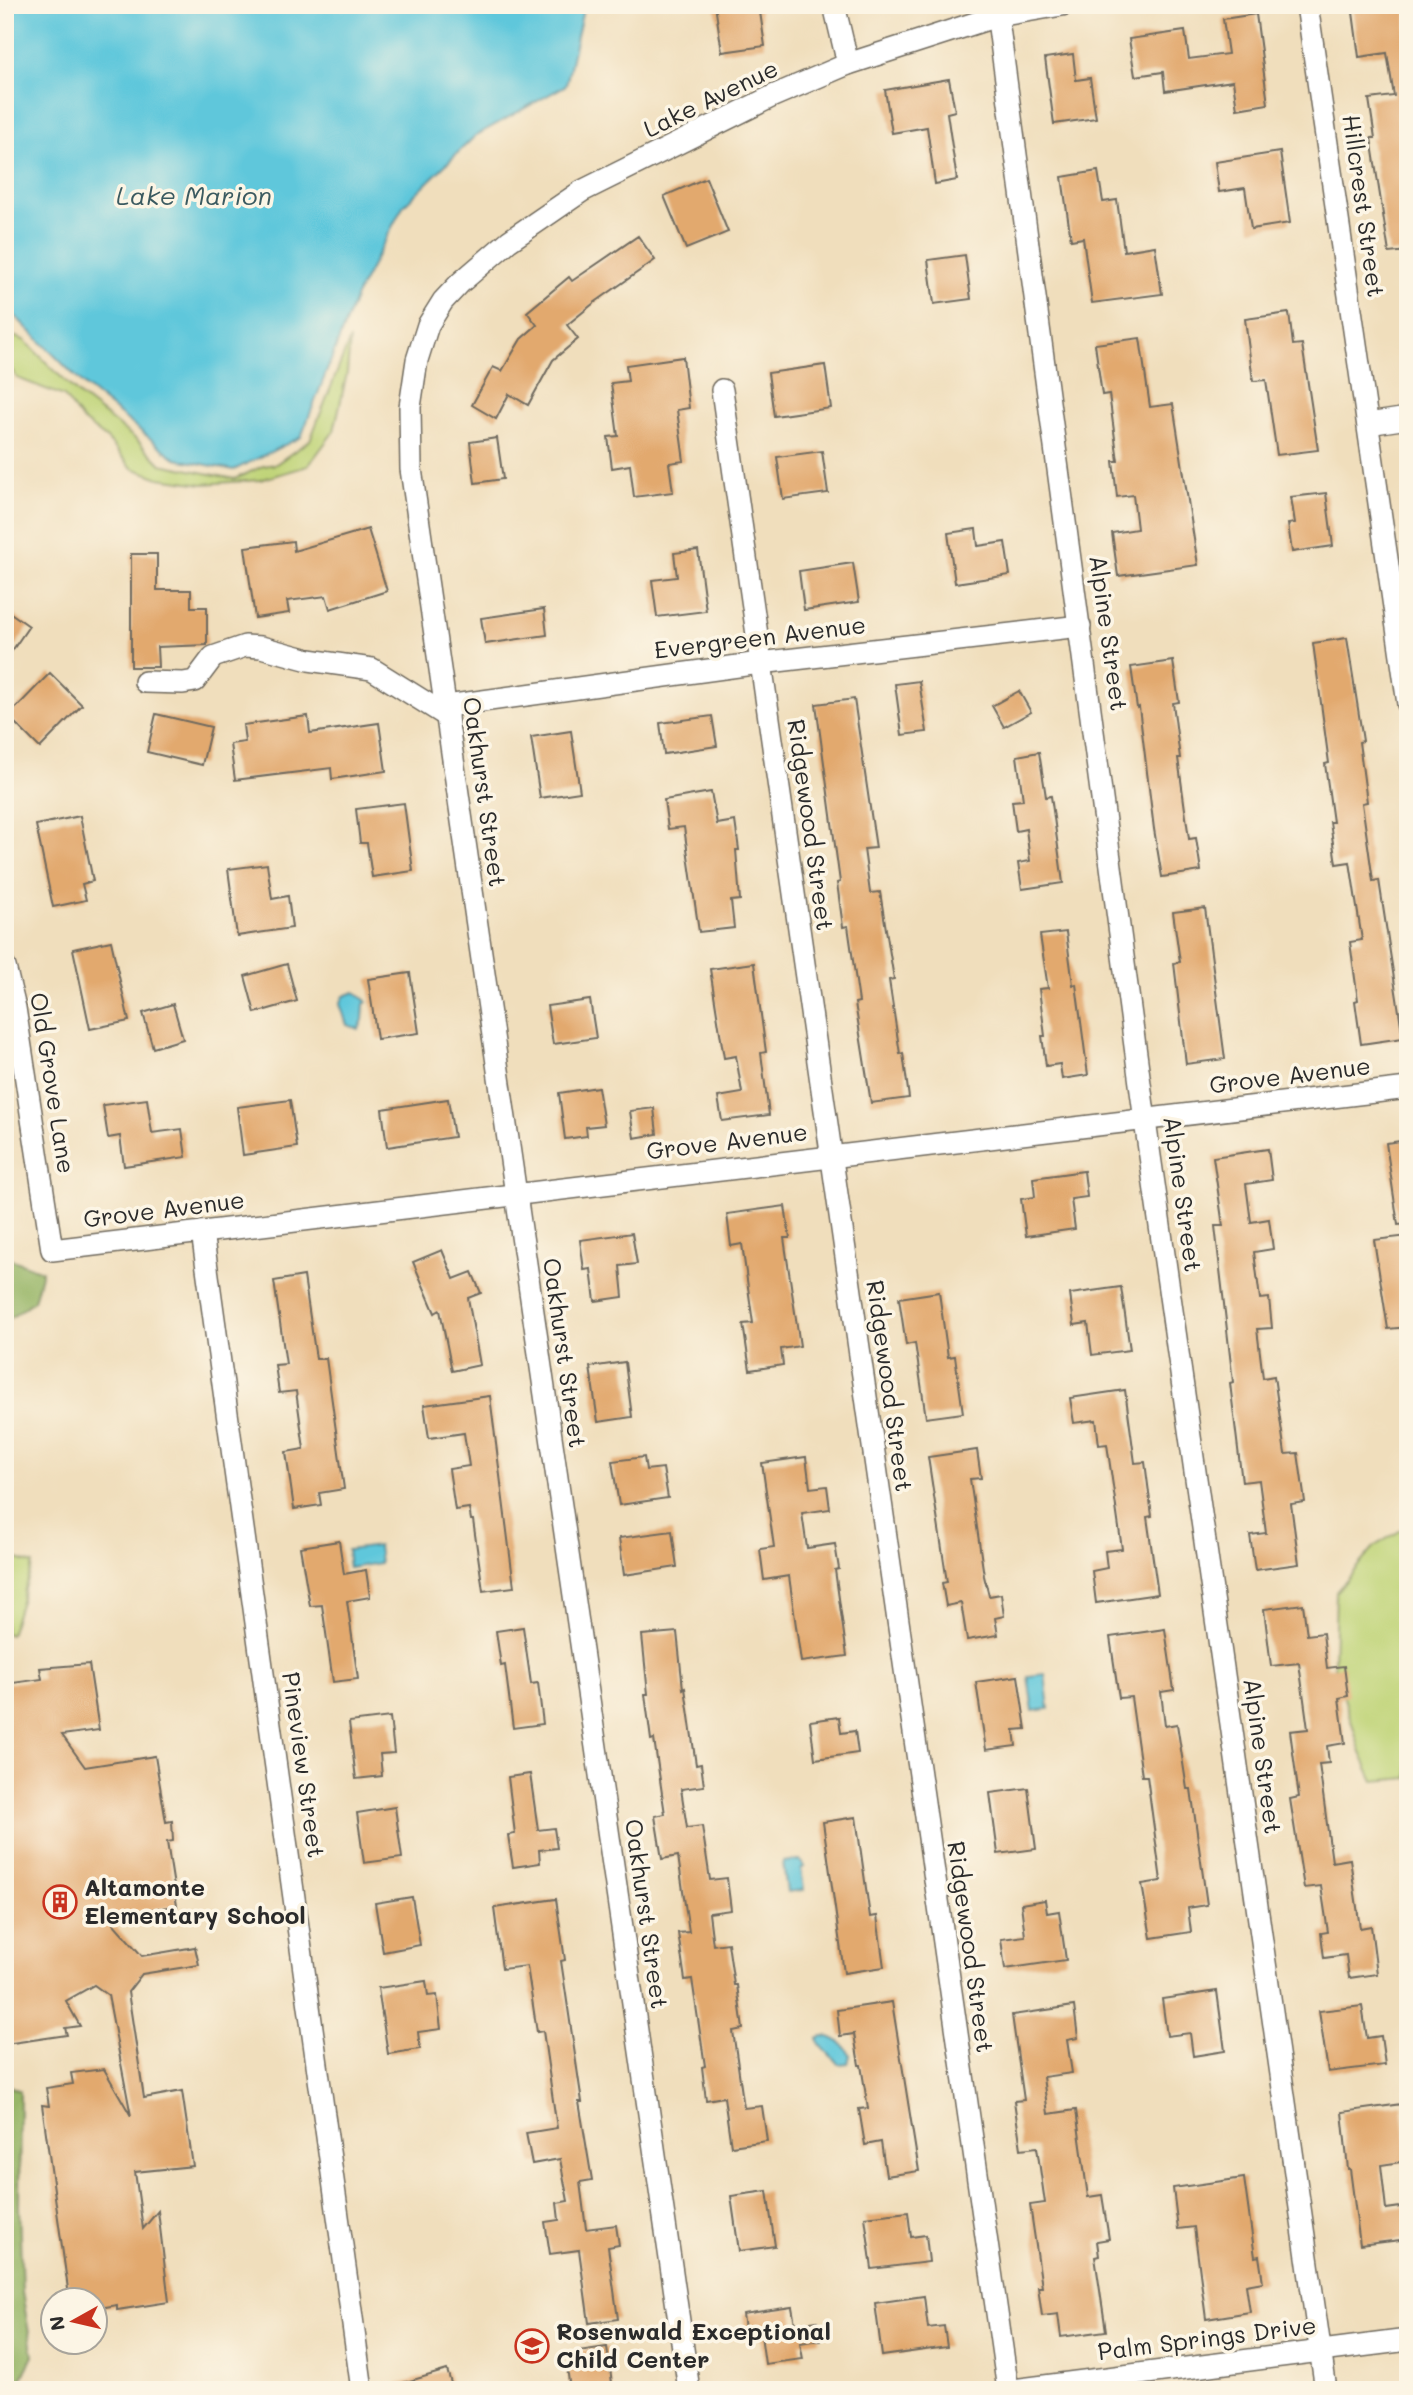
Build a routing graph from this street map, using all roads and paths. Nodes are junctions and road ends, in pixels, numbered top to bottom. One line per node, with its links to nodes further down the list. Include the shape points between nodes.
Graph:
1 (834, 5): 5 (street)
2 (1062, 5): 4 (street, Lake Avenue)
3 (1307, 5): 9 (street, Hillcrest Street)
4 (997, 11): 5 (street, Lake Avenue); 10 (street, Alpine Street)
5 (848, 64): 6 (street, Lake Avenue, via 772,96 582,191 509,241 460,283)
6 (428, 325): 14 (street, Oakhurst Street, via 410,407 411,470)
7 (722, 390): 11 (street, Ridgewood Street)
8 (1408, 418): 9 (street)
9 (1368, 424): 13 (street, Hillcrest Street)
10 (1080, 626): 11 (street, Evergreen Avenue); 17 (street, Alpine Street)
11 (761, 663): 14 (street, Evergreen Avenue); 18 (street, Ridgewood Street)
12 (145, 682): 14 (street, via 195,681 213,657 245,646 261,646 309,660 372,669)
13 (1408, 704)
14 (446, 711): 19 (street, Oakhurst Street)
15 (5, 967): 21 (street, Old Grove Lane)
16 (1408, 1088): 17 (street, Grove Avenue)
17 (1145, 1121): 18 (street, Grove Avenue); 23 (street, Alpine Street)
18 (830, 1156): 19 (street, Grove Avenue); 26 (street, Ridgewood Street)
19 (514, 1194): 20 (street, Grove Avenue); 25 (street, Oakhurst Street)
20 (202, 1232): 21 (street, Grove Avenue); 24 (street, Pineview Street)
21 (52, 1250)
22 (1408, 2340): 23 (street, Palm Springs Drive)
23 (1320, 2351): 27 (street, Palm Springs Drive); 28 (street, Alpine Street)
24 (362, 2390)
25 (689, 2390)
26 (1008, 2390)
27 (1013, 2390)
28 (1326, 2390)

